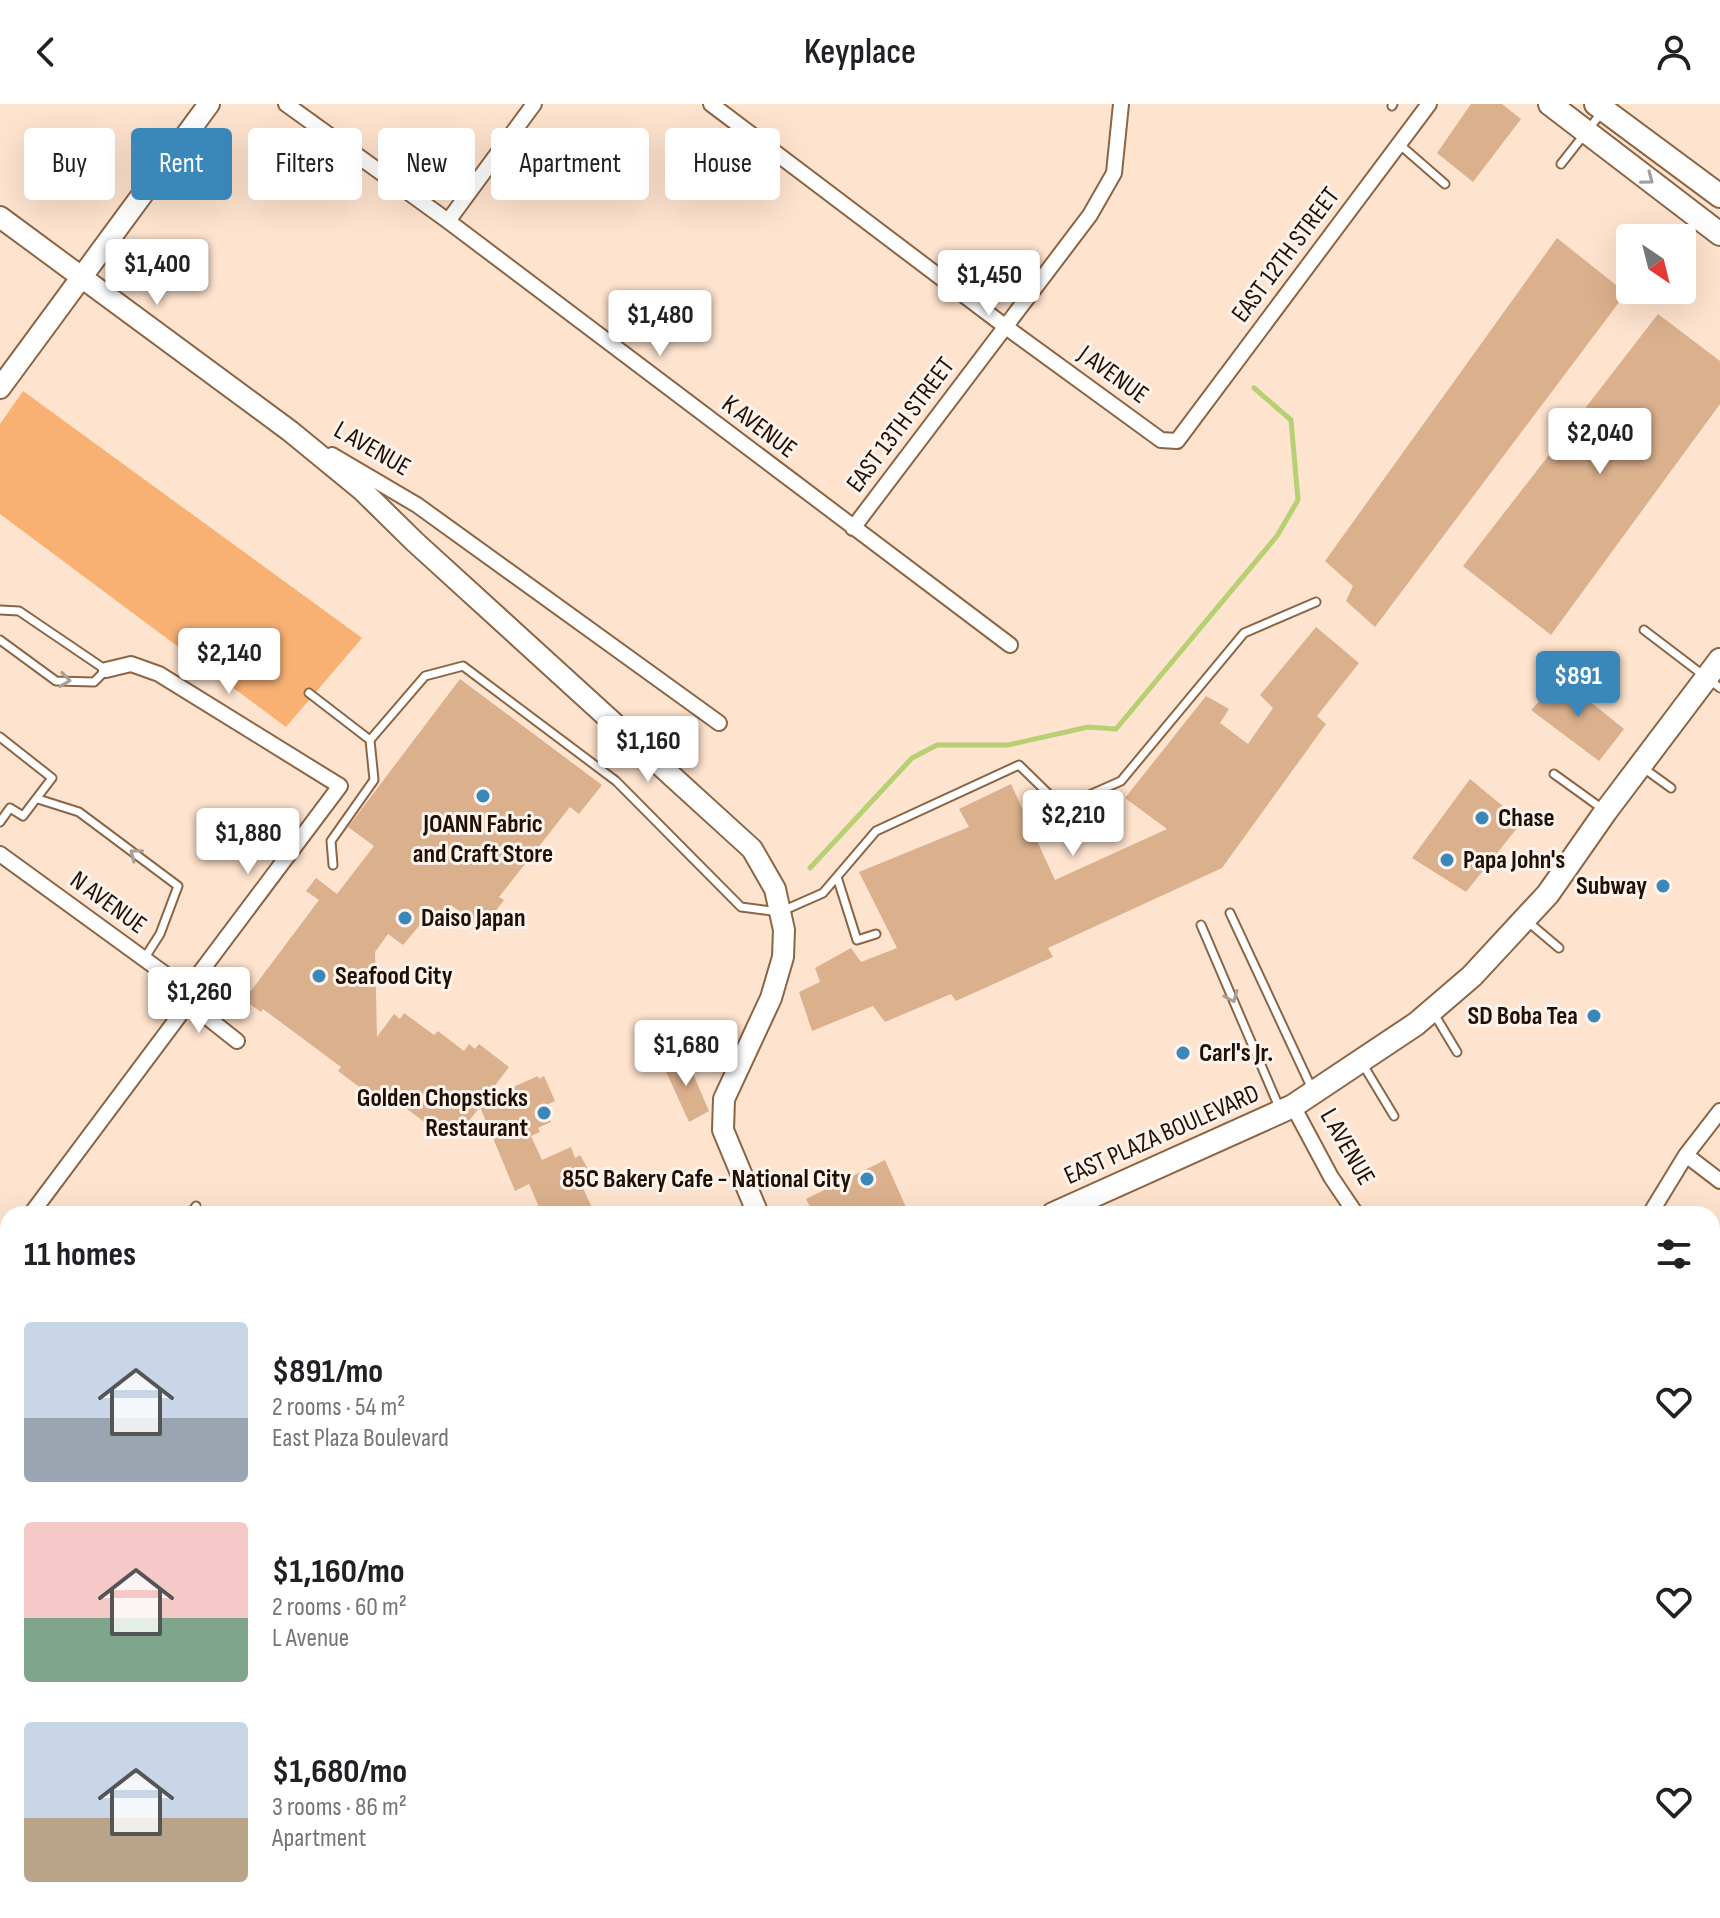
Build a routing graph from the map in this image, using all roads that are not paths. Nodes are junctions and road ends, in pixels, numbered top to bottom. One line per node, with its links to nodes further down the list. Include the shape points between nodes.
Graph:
1 (209, 104): 17 (street)
2 (286, 104): 15 (street, K AVENUE)
3 (534, 104): 15 (street)
4 (711, 104): 18 (street, J AVENUE)
5 (1121, 104): 18 (street, EAST 13TH STREET, via 1114,173 1090,215)
6 (1429, 104): 10 (street, EAST 12TH STREET)
7 (1550, 104): 9 (main road)
8 (1603, 106): 9 (lane); 13 (main road)
9 (1586, 132): 11 (lane); 16 (main road, one-way to 16)
10 (1399, 144): 12 (lane); 21 (street, EAST 12TH STREET)
11 (1561, 164)
12 (1445, 184)
13 (1720, 196)
14 (0, 217): 17 (street, L AVENUE)
15 (448, 221): 22 (street, K AVENUE)
16 (1720, 234)
17 (80, 277): 19 (street); 20 (street, L AVENUE)
18 (1006, 327): 21 (street, J AVENUE, via 1161,440 1177,441); 22 (street, EAST 13TH STREET)
19 (0, 388)
20 (290, 431): 31 (street, L AVENUE, via 417,505); 43 (street, via 362,490 752,849 775,889)
21 (1182, 435)
22 (853, 528): 27 (street, K AVENUE)
23 (1316, 602): 42 (lane, via 1244,633 1121,781 1062,807 1019,765 876,831)
24 (0, 610): 28 (lane, via 19,611)
25 (1644, 630): 29 (lane)
26 (0, 640): 28 (lane, one-way to 28, via 56,681 94,682)
27 (1010, 645)
28 (106, 670): 50 (street, via 131,664 159,674 340,786)
29 (1716, 675): 34 (main road, EAST PLAZA BOULEVARD)
30 (309, 693): 33 (lane)
31 (719, 723)
32 (0, 737): 37 (lane, via 52,778)
33 (370, 740): 41 (lane, via 374,780 331,841); 43 (lane, via 425,676 463,666 616,781 741,907)
34 (1640, 766): 36 (lane); 38 (main road, EAST PLAZA BOULEVARD)
35 (1554, 774): 38 (lane)
36 (1671, 788)
37 (38, 799): 39 (lane, via 23,816 10,808); 49 (lane, one-way to 37, via 178,886 79,812)
38 (1606, 811): 45 (main road, EAST PLAZA BOULEVARD)
39 (0, 822)
40 (0, 854): 49 (street, N AVENUE)
41 (333, 865)
42 (837, 877): 43 (lane, via 823,893); 47 (lane, via 857,940)
43 (780, 912): 55 (street, via 783,957)
44 (1230, 913): 57 (lane)
45 (1525, 919): 48 (lane); 51 (main road, EAST PLAZA BOULEVARD)
46 (1201, 925): 58 (lane, one-way to 58)
47 (876, 934)
48 (1559, 948)
49 (144, 959): 50 (street, N AVENUE)
50 (186, 995): 53 (street, N AVENUE); 63 (street, via 179,1016)
51 (1432, 1011): 54 (lane); 56 (main road, EAST PLAZA BOULEVARD)
52 (709, 1029): 55 (lane)
53 (237, 1041)
54 (1457, 1052)
55 (744, 1056): 64 (street, via 724,1099 723,1130)
56 (1361, 1061): 57 (main road, EAST PLAZA BOULEVARD); 60 (lane)
57 (1313, 1093): 58 (main road, EAST PLAZA BOULEVARD)
58 (1287, 1109): 65 (main road, EAST PLAZA BOULEVARD); 66 (street, L AVENUE)
59 (1720, 1111): 61 (street)
60 (1394, 1116)
61 (1686, 1155): 62 (street); 67 (street)
62 (1720, 1181)
63 (39, 1206)
64 (755, 1206)
65 (1071, 1206)
66 (1351, 1206)
67 (1655, 1206)

